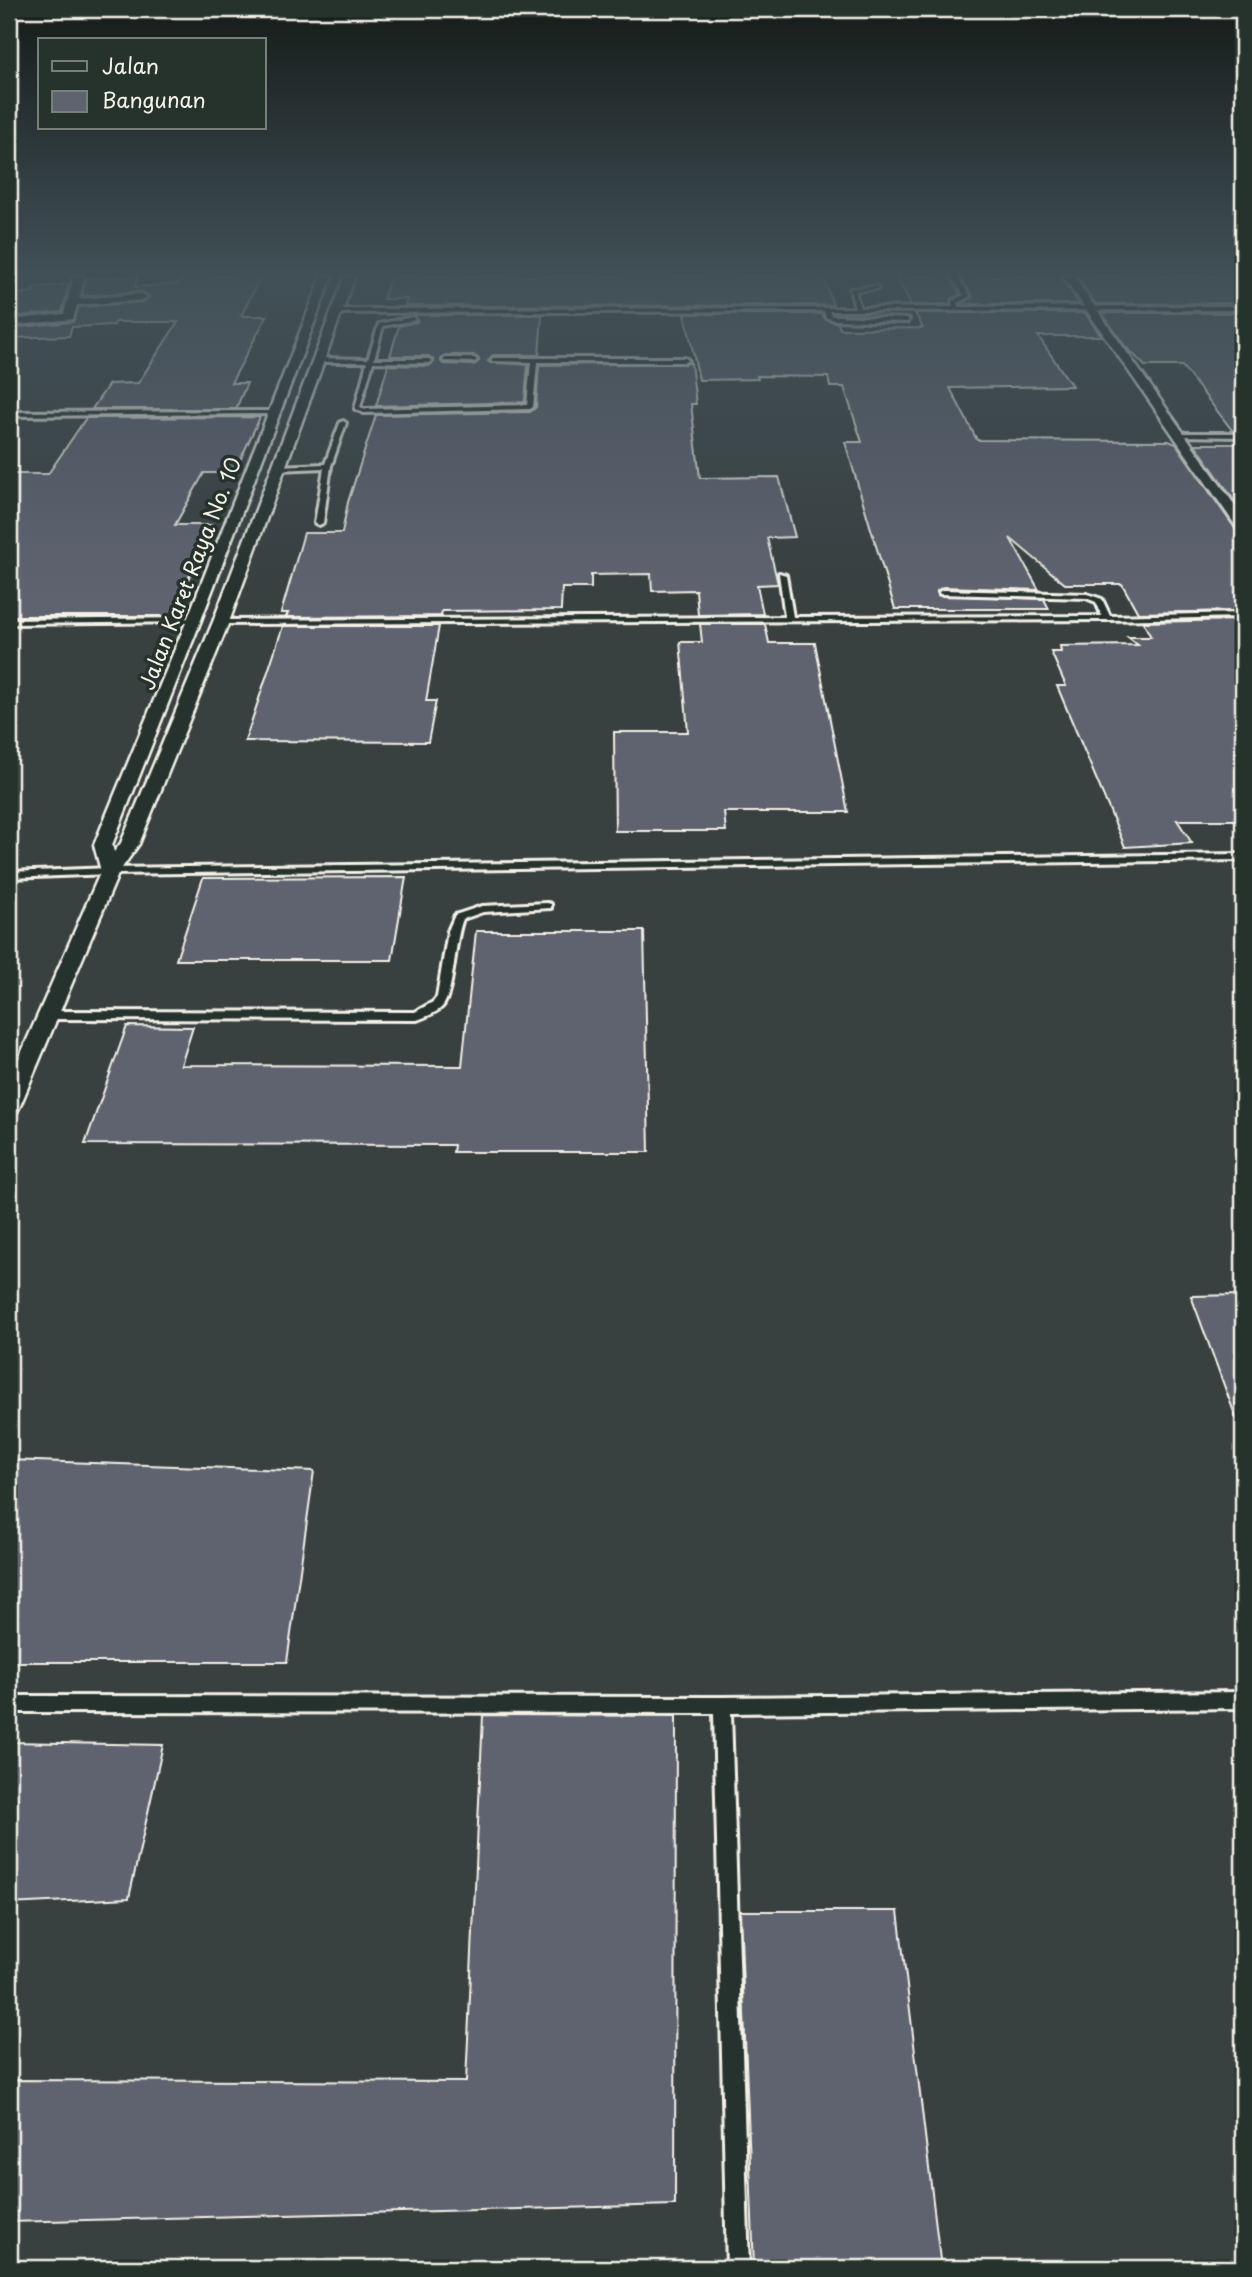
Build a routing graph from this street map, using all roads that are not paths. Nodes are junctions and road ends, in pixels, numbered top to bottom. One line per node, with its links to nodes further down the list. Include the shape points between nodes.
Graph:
1 (286, 382): 6 (street, Jalan Karet Raya No. 10)
2 (310, 382): 12 (street, Jalan Karet Raya No. 10)
3 (362, 382): 4 (lane, via 356,404 365,411 530,407)
4 (532, 382)
5 (1143, 382): 9 (street)
6 (274, 412): 7 (lane); 20 (street, Jalan Karet Raya No. 10)
7 (9, 414)
8 (343, 423): 11 (lane)
9 (1180, 435): 10 (lane); 14 (street)
10 (1243, 435)
11 (328, 466): 12 (lane); 13 (lane)
12 (278, 468): 22 (street, Jalan Karet Raya No. 10)
13 (319, 523)
14 (1243, 526)
15 (782, 575): 19 (lane)
16 (943, 592): 18 (lane, via 1087,596 1099,601)
17 (1243, 615): 18 (lane)
18 (1108, 618): 19 (lane)
19 (789, 619): 22 (lane)
20 (194, 620): 21 (lane); 24 (street, Jalan Karet Raya No. 10, via 103,845)
21 (9, 622)
22 (221, 622): 24 (street, Jalan Karet Raya No. 10, via 130,844)
23 (1243, 857): 24 (lane)
24 (110, 871): 25 (lane); 27 (street, Jalan Karet Raya No. 10)
25 (9, 875)
26 (547, 906): 27 (lane, via 482,909 459,917 442,998 416,1016)
27 (47, 1015): 28 (street, Jalan Karet Raya No. 10)
28 (9, 1107)
29 (1243, 1700): 31 (lane)
30 (9, 1704): 31 (lane)
31 (722, 1706): 32 (lane)
32 (738, 2268)

